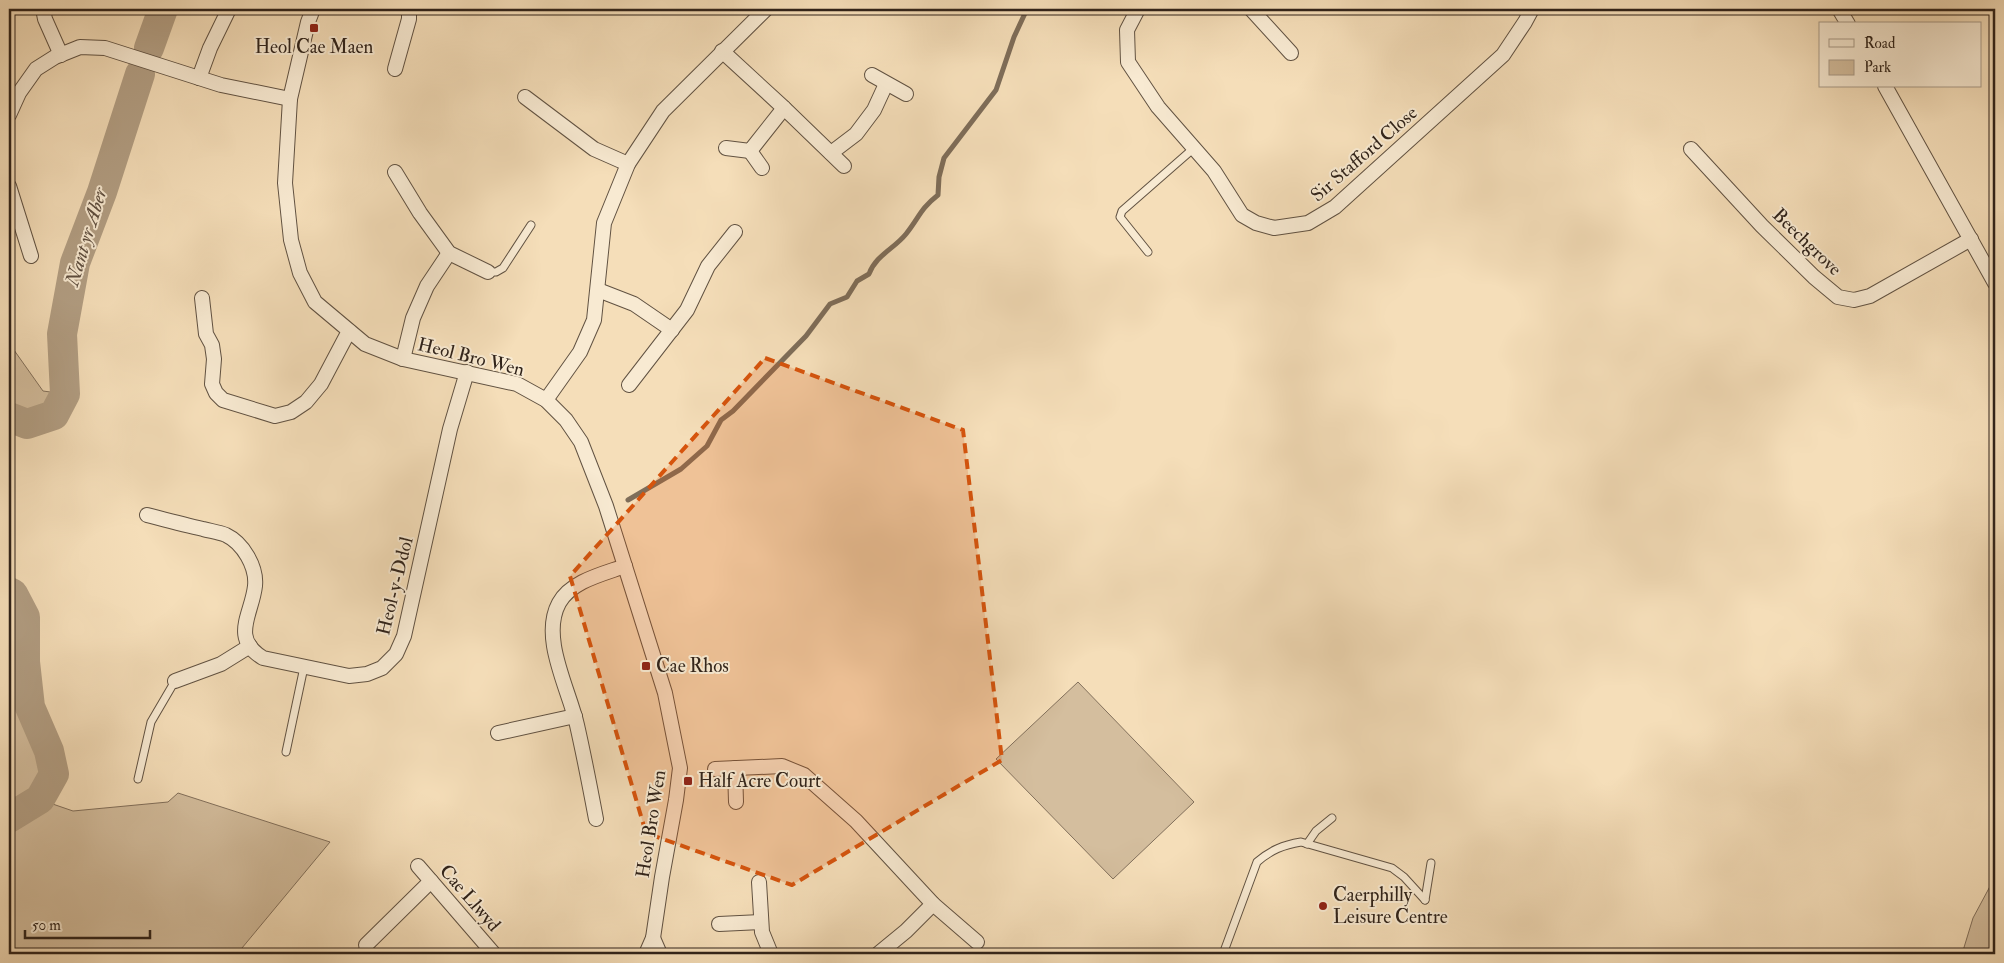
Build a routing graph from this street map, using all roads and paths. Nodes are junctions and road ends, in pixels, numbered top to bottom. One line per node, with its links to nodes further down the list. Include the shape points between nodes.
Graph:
1 (43, 9): 13 (street)
2 (229, 9): 16 (street)
3 (313, 9): 21 (street, Heol Bro Wen)
4 (408, 9): 14 (street, via 409,19)
5 (766, 9): 11 (street)
6 (1138, 9): 25 (street, Sir Stafford Close, via 1127,30 1128,62 1158,107)
7 (1251, 9): 12 (street)
8 (1532, 9): 25 (street, Sir Stafford Close, via 1503,56 1335,207 1308,223 1274,228 1256,223 1242,214 1214,171)
9 (1838, 9): 10 (street)
10 (1847, 22)
11 (722, 51): 22 (street); 29 (street, via 663,110)
12 (1290, 53)
13 (61, 55): 16 (street, via 80,47 105,48); 23 (street, via 36,69 19,93)
14 (395, 69)
15 (872, 75): 17 (street)
16 (199, 78): 21 (street)
17 (886, 84): 19 (street); 28 (street, via 874,110 856,134)
18 (1886, 88): 36 (street)
19 (906, 94)
20 (525, 97): 29 (street, via 594,149)
21 (290, 99): 45 (street, Heol Bro Wen, via 286,183 291,240 300,273 315,302)
22 (784, 108): 27 (street); 28 (street)
23 (9, 115)
24 (726, 148): 27 (street)
25 (1194, 148): 37 (lane, via 1122,211 1120,217)
26 (1692, 149): 36 (street, Beechgrove, via 1769,233 1838,297 1854,300 1870,296)
27 (750, 151): 31 (street)
28 (831, 153): 30 (street)
29 (628, 164): 42 (street, via 604,223)
30 (844, 166)
31 (762, 168)
32 (395, 172): 38 (street)
33 (9, 186): 39 (street)
34 (531, 225): 40 (lane, via 503,268)
35 (735, 232): 44 (street, via 708,266 687,310)
36 (1971, 239): 41 (street)
37 (1148, 252)
38 (449, 253): 40 (street); 46 (street, via 427,286 413,318)
39 (31, 256)
40 (488, 272)
41 (1995, 284)
42 (598, 290): 44 (street, via 634,304); 49 (street, via 594,320 580,352)
43 (202, 298): 45 (street, via 206,334 212,344 212,384 216,393 222,400 275,416 291,412 306,402 321,384)
44 (672, 330): 48 (street)
45 (349, 331): 46 (street, Heol Bro Wen, via 365,344)
46 (403, 359): 47 (street, Heol Bro Wen)
47 (467, 372): 49 (street, Heol Bro Wen, via 517,384); 53 (street, Heol-y-Ddol, via 450,429 404,636 396,654 382,668 367,674 349,676)
48 (629, 385)
49 (546, 400): 51 (street, Heol Bro Wen, via 566,420 581,442)
50 (147, 515): 52 (street, via 226,535 248,556 255,584 244,626)
51 (625, 566): 55 (street, via 572,588 560,601 554,615 554,647); 72 (street, Heol Bro Wen, via 665,693 680,768)
52 (250, 646): 53 (street, Heol-y-Ddol, via 263,658); 54 (street, via 221,664)
53 (304, 667): 57 (lane)
54 (175, 681): 60 (lane, via 151,722)
55 (575, 716): 56 (street); 63 (street)
56 (498, 733)
57 (286, 752)
58 (735, 768): 59 (street); 61 (street); 69 (street, via 782,766 804,775 856,821)
59 (715, 769)
60 (138, 779)
61 (736, 802)
62 (1332, 818): 64 (lane, via 1316,831)
63 (596, 819)
64 (1307, 844): 65 (lane, via 1392,868 1425,900); 80 (lane, via 1286,844 1257,862)
65 (1431, 863)
66 (418, 866): 67 (street, Cae Llwyd)
67 (431, 881): 74 (street); 75 (street, Cae Llwyd)
68 (759, 882): 70 (street)
69 (933, 904): 73 (street); 79 (street)
70 (761, 922): 71 (street); 78 (street)
71 (719, 924)
72 (653, 938): 76 (street, Heol Bro Wen); 77 (street)
73 (977, 942)
74 (366, 945)
75 (494, 954)
76 (646, 954)
77 (660, 954)
78 (771, 954)
79 (878, 954)
80 (1223, 954)

